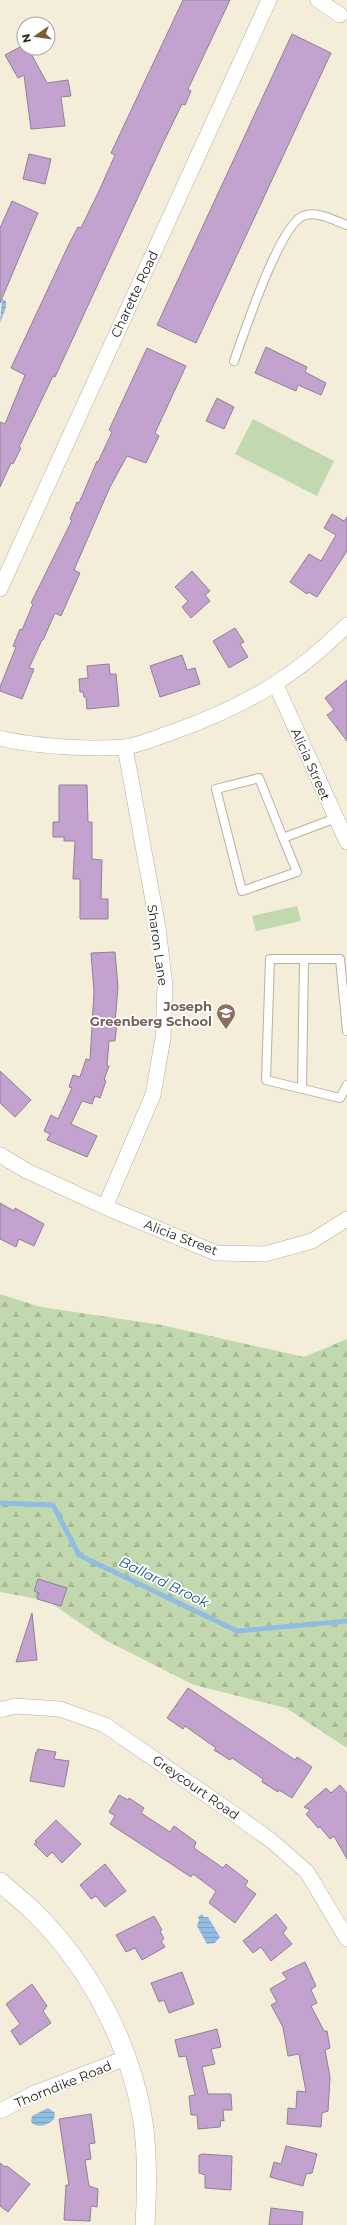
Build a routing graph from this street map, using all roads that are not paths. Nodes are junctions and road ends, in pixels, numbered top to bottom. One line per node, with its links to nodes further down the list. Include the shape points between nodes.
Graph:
1 (269, 0): 6 (street, Charette Road)
2 (318, 0): 3 (street)
3 (340, 15)
4 (347, 225): 5 (lane, via 312,214 302,216 290,230 269,269)
5 (234, 361)
6 (0, 588)
7 (347, 625): 8 (street, via 320,652)
8 (276, 685): 10 (street, via 194,724); 11 (street, Alicia Street)
9 (0, 738): 10 (street, via 23,743)
10 (125, 747): 19 (street, Sharon Lane, via 158,928 165,986 163,1038 153,1095)
11 (336, 818): 12 (lane); 13 (street, Alicia Street)
12 (283, 838): 12 (lane, via 259,778 216,789 242,891 297,872)
13 (347, 842)
14 (304, 959): 15 (lane, via 340,959); 17 (lane); 17 (lane, via 270,959 266,1080)
15 (347, 1030)
16 (347, 1085): 17 (lane, via 340,1098)
17 (302, 1089)
18 (0, 1155): 19 (street, via 27,1171)
19 (105, 1207): 20 (street, Alicia Street, via 216,1253 265,1254 312,1242)
20 (347, 1219)
21 (0, 1710): 23 (street, Greycourt Road, via 15,1706 60,1709 105,1724 237,1816 296,1862 307,1872)
22 (0, 1882): 24 (street, via 35,1913 78,1965 103,2003)
23 (347, 1939)
24 (126, 2058): 25 (street, Thorndike Road, via 35,2093); 26 (street, via 143,2122 146,2164)
25 (0, 2111)
26 (145, 2225)

